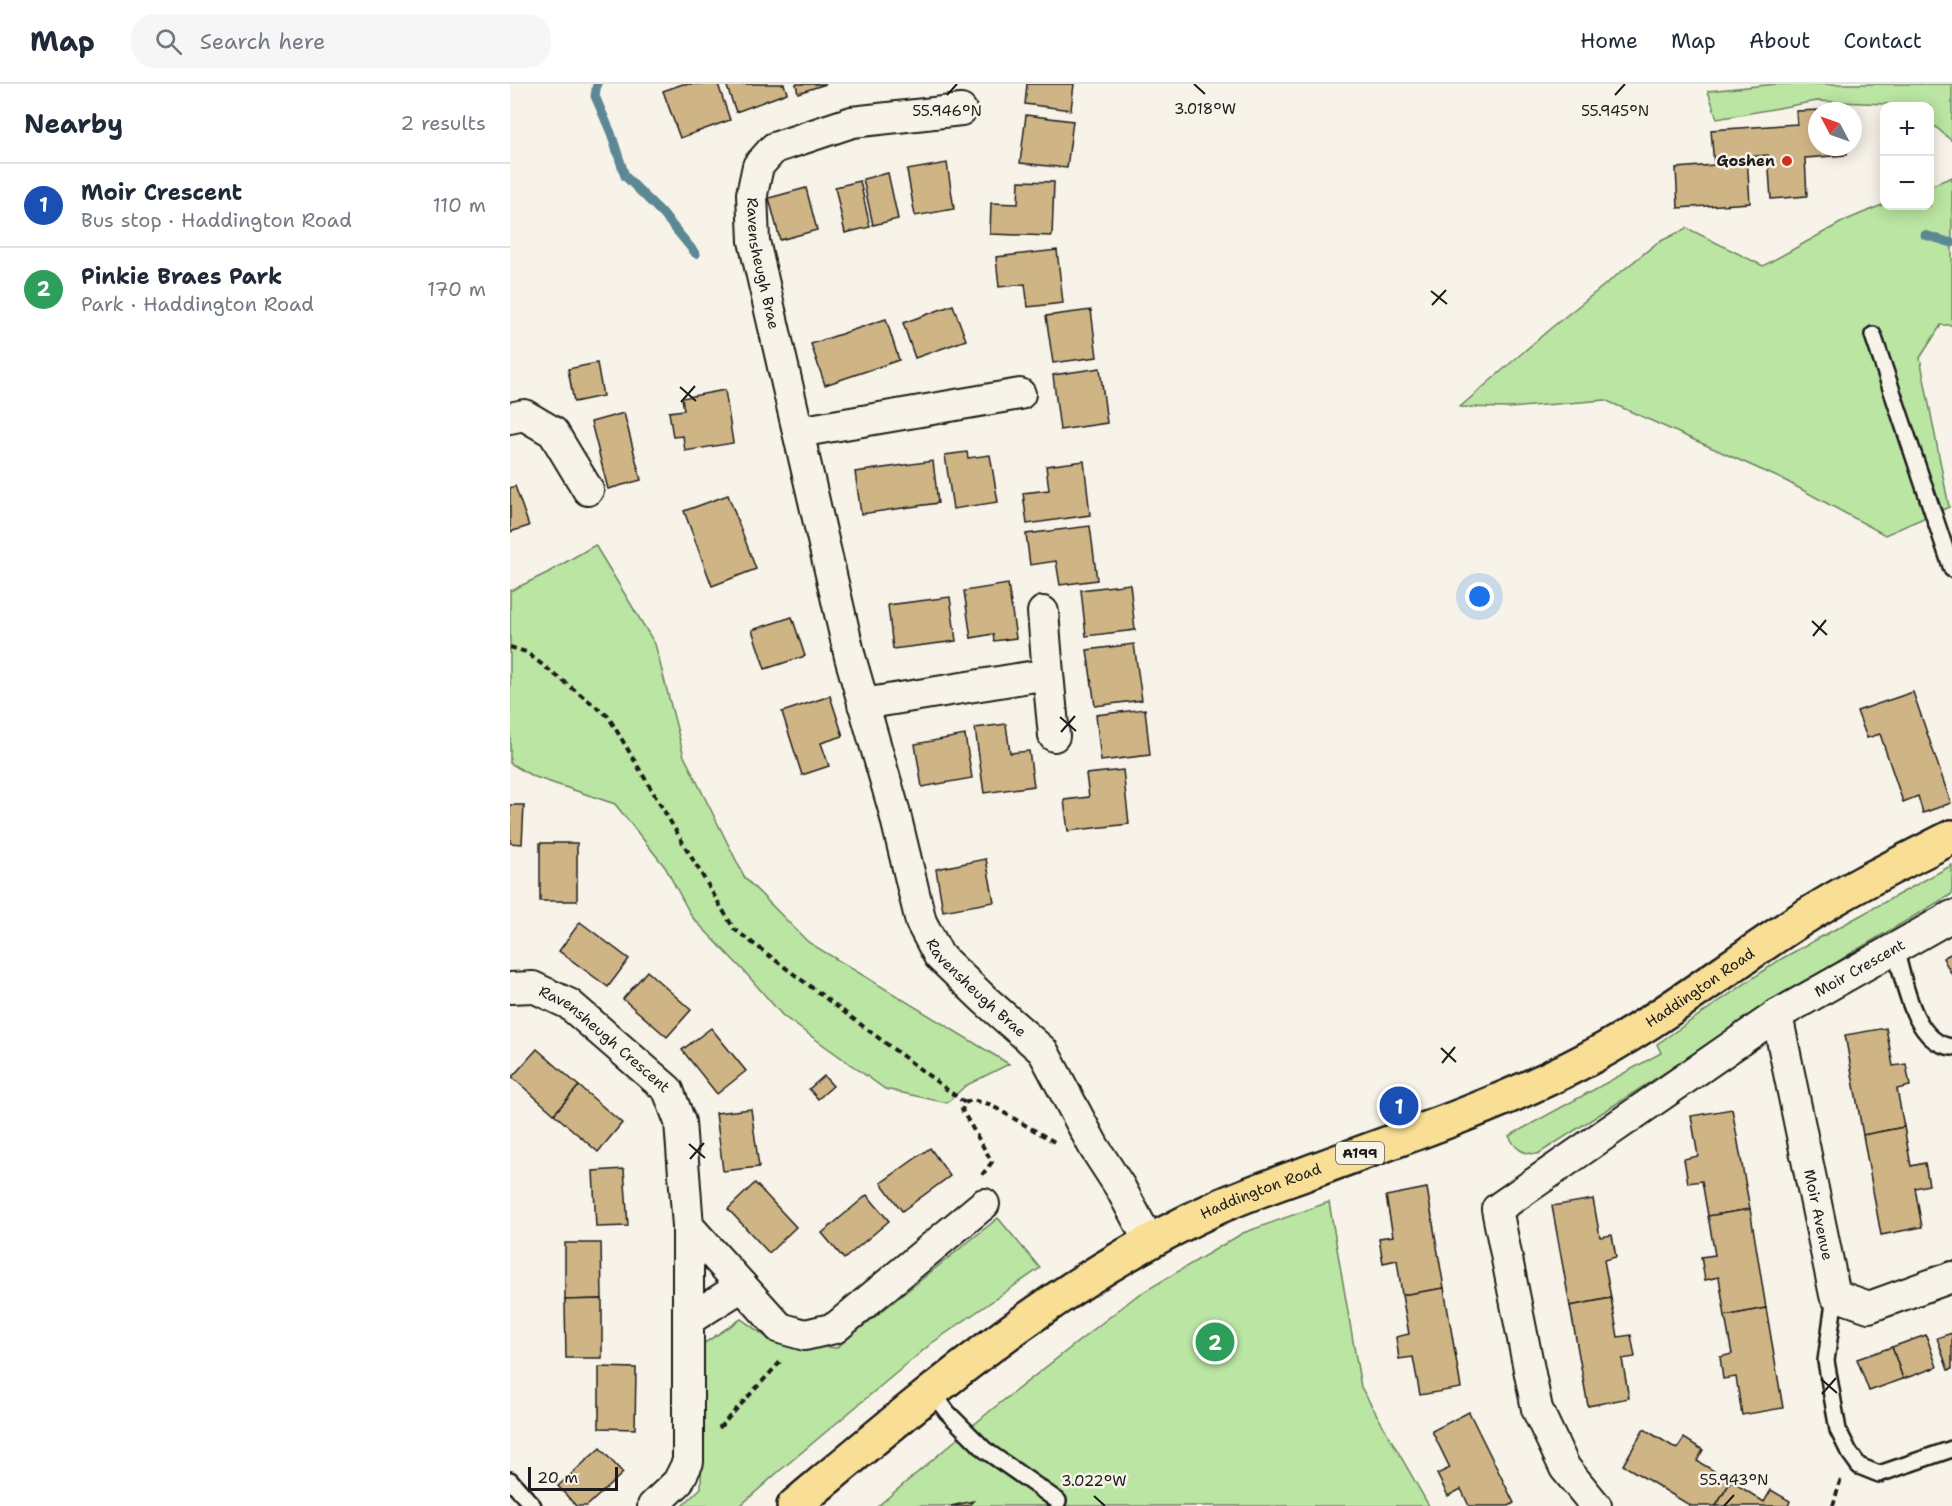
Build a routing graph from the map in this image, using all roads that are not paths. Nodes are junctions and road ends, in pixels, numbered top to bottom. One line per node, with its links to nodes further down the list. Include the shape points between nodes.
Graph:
1 (961, 110): 5 (street, Ravensheugh Brae, via 852,122 774,147 758,166 752,194 754,241)
2 (1873, 335): 7 (lane)
3 (1020, 394): 5 (street)
4 (510, 418): 6 (street, via 524,415 553,432)
5 (798, 432): 10 (street, Ravensheugh Brae)
6 (588, 490)
7 (1952, 569)
8 (1043, 612): 9 (street)
9 (1048, 674): 10 (street); 11 (street)
10 (863, 704): 20 (street, Ravensheugh Brae, via 921,922 939,956 1044,1051)
11 (1054, 736)
12 (1952, 837): 20 (main road, Haddington Road / A199, via 1860,883 1635,1031 1571,1067 1484,1106 1218,1207)
13 (1952, 915): 14 (street, Moir Crescent)
14 (1895, 948): 16 (street, Moir Crescent); 17 (lane, via 1913,1010 1925,1032 1941,1046)
15 (510, 988): 19 (street, Ravensheugh Crescent, via 533,987 569,1004 668,1090 680,1122)
16 (1777, 1015): 23 (street, Moir Avenue); 32 (street, Moir Crescent, via 1497,1209 1537,1409 1565,1468)
17 (1952, 1047)
18 (984, 1204): 22 (street, via 835,1328 805,1335 780,1328)
19 (688, 1226): 22 (street); 24 (street, Ravensheugh Crescent)
20 (1150, 1243): 25 (main road, Haddington Road / A199, via 1048,1305)
21 (1952, 1277): 23 (street, via 1869,1307)
22 (742, 1286): 24 (street)
23 (1835, 1295): 26 (lane, via 1826,1361 1838,1430 1859,1466 1879,1474)
24 (688, 1320): 30 (street, Ravensheugh Crescent, via 688,1462 678,1482)
25 (931, 1390): 28 (lane, via 985,1450); 31 (main road, Haddington Road / A199)
26 (1952, 1449)
27 (510, 1480): 29 (lane)
28 (1058, 1501)
29 (533, 1506)
30 (653, 1506)
31 (794, 1506)
32 (1596, 1506)

